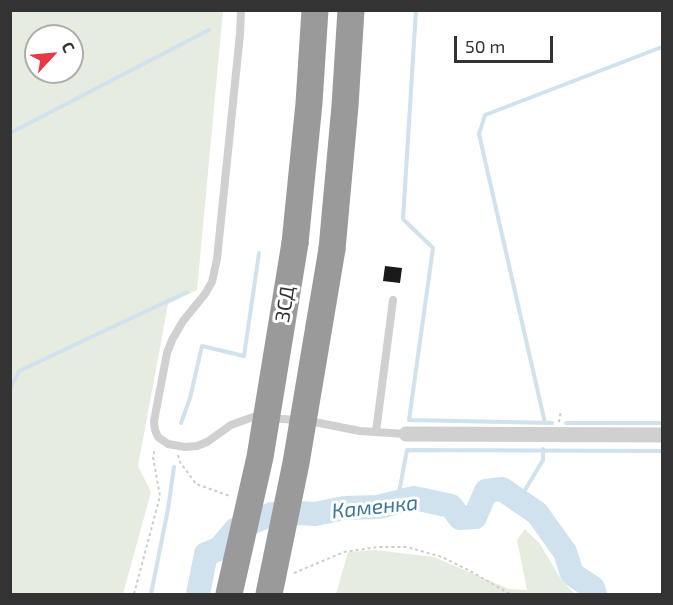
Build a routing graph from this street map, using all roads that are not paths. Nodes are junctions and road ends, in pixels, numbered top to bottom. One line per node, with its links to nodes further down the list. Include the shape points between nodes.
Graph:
1 (241, 10): 5 (lane, via 217,259 212,282 177,330 167,353 155,430 158,437 175,446 197,446 231,424 253,417)
2 (315, 10): 8 (highway, ЗСД, bridge, via 295,243 260,457)
3 (351, 10): 9 (highway, ЗСД, bridge, via 332,249 296,463)
4 (393, 300): 5 (lane)
5 (376, 432): 6 (lane)
6 (406, 434): 7 (street)
7 (663, 435)
8 (229, 594)
9 (269, 594)

